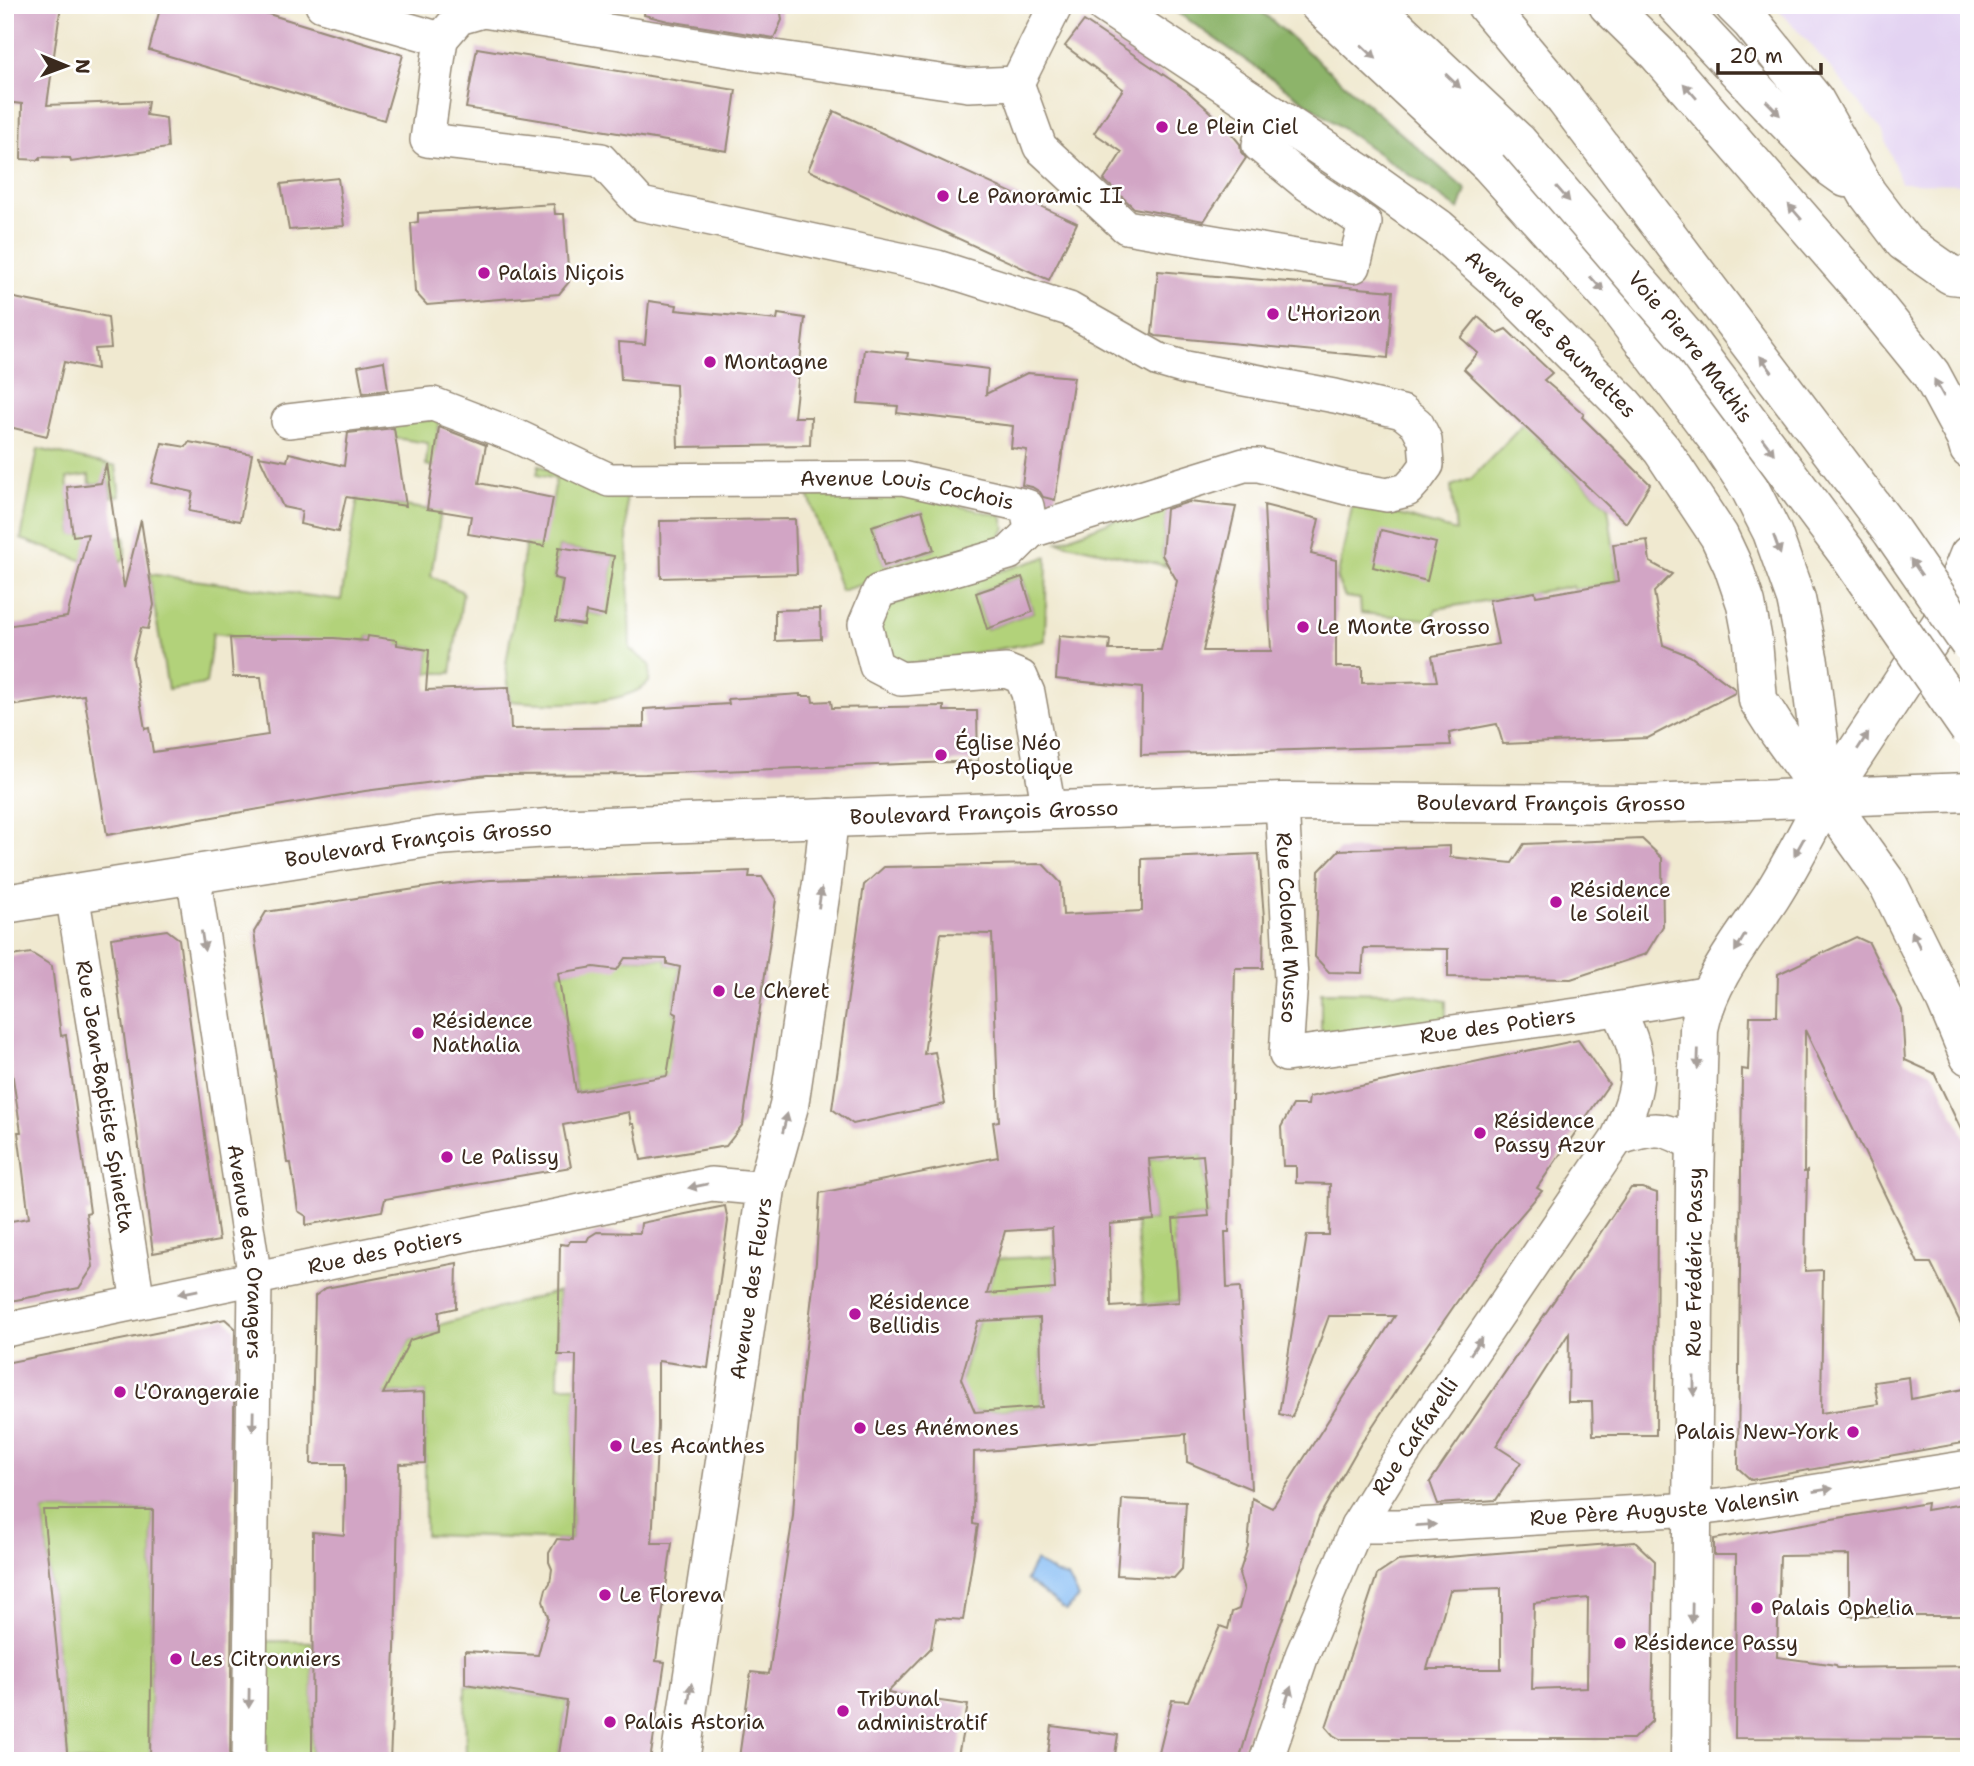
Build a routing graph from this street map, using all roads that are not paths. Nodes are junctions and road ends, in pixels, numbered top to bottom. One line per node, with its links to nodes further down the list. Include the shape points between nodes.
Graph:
1 (322, 5): 10 (street)
2 (1056, 5): 11 (street)
3 (1106, 5): 12 (main road, Avenue des Baumettes)
4 (1319, 5): 23 (main road, one-way to 23, via 1490,165 1605,293 1749,487 1772,532 1796,599)
5 (1364, 5): 20 (main road, Voie Pierre Mathis, one-way to 20, bridge, via 1399,30 1518,142 1686,337 1850,557)
6 (1486, 5): 19 (main road, one-way to 6, bridge, via 1892,532 1564,98)
7 (1608, 5): 16 (main road, one-way to 7, via 1931,374 1862,289 1658,54)
8 (1676, 5): 13 (main road, one-way to 13, via 1832,168)
9 (1734, 5): 13 (main road, via 1815,101)
10 (441, 39): 11 (street, via 459,18 483,11 968,85); 17 (street, via 427,139 601,160 641,204 937,267 1069,309 1160,360 1402,412 1417,424 1425,440 1426,465 1416,480 1406,490 1387,495 1244,465)
11 (1017, 83): 12 (street, via 1040,147 1126,227 1354,266 1365,223 1259,145)
12 (1267, 112): 23 (main road, Avenue des Baumettes, via 1437,228 1522,302 1662,450 1719,536 1733,566 1753,641 1758,700)
13 (1867, 193): 14 (main road, via 1904,242 1951,275)
14 (1969, 277)
15 (288, 421): 17 (street, Avenue Louis Cochois, via 433,404 516,436 609,480 902,478 1027,506)
16 (1969, 449)
17 (1031, 531): 25 (street, Avenue Louis Cochois, via 1009,553 878,591 865,624 876,666 901,679 997,670 1024,680)
18 (1969, 555): 19 (main road)
19 (1955, 633): 21 (main road, via 1934,672 1940,705 1956,730); 23 (main road, Rue Frédéric Passy, one-way to 19)
20 (1969, 729)
21 (1969, 739)
22 (1969, 792): 23 (main road, Boulevard François Grosso)
23 (1826, 798): 24 (main road, Boulevard François Grosso, via 1643,804); 30 (main road, Rue Frédéric Passy, one-way to 30); 33 (main road, Avenue des Baumettes, one-way to 23, via 1889,886)
24 (1282, 802): 25 (main road, Boulevard François Grosso); 32 (street, Rue Colonel Musso, via 1291,980)
25 (1049, 809): 26 (main road, Boulevard François Grosso)
26 (829, 818): 27 (main road, Boulevard François Grosso, via 488,831); 36 (main road, Avenue des Fleurs, one-way to 26, via 789,1106)
27 (193, 873): 28 (main road, Boulevard François Grosso); 37 (street, Avenue des Orangers, one-way to 37)
28 (72, 893): 29 (main road, Boulevard François Grosso); 38 (street, Rue Jean-Baptiste Spinetta)
29 (5, 904)
30 (1710, 993): 31 (street, Rue des Potiers); 35 (main road, Rue Frédéric Passy, one-way to 35, via 1699,1029)
31 (1618, 1009): 32 (street, Rue des Potiers); 34 (street, Rue Caffarelli, via 1635,1049 1639,1073 1633,1103)
32 (1286, 1055)
33 (1969, 1056)
34 (1617, 1139): 35 (street, via 1658,1128); 42 (street, Rue Caffarelli, one-way to 34)
35 (1696, 1146): 41 (main road, Rue Frédéric Passy, one-way to 41)
36 (766, 1189): 37 (street, Rue des Potiers, one-way to 37, via 711,1184); 44 (main road, Avenue des Fleurs, one-way to 36)
37 (255, 1279): 38 (street, Rue des Potiers, one-way to 38); 43 (street, Avenue des Orangers, one-way to 43)
38 (138, 1302): 39 (street, Rue des Potiers)
39 (5, 1330)
40 (1969, 1467): 41 (street, Rue Père Auguste Valensin, one-way to 40)
41 (1693, 1509): 42 (street, Rue Père Auguste Valensin, one-way to 41); 46 (main road, Rue Frédéric Passy, one-way to 46)
42 (1357, 1526): 45 (street, Rue Caffarelli, one-way to 42, via 1302,1655)
43 (249, 1761)
44 (680, 1761)
45 (1266, 1761)
46 (1690, 1761)

